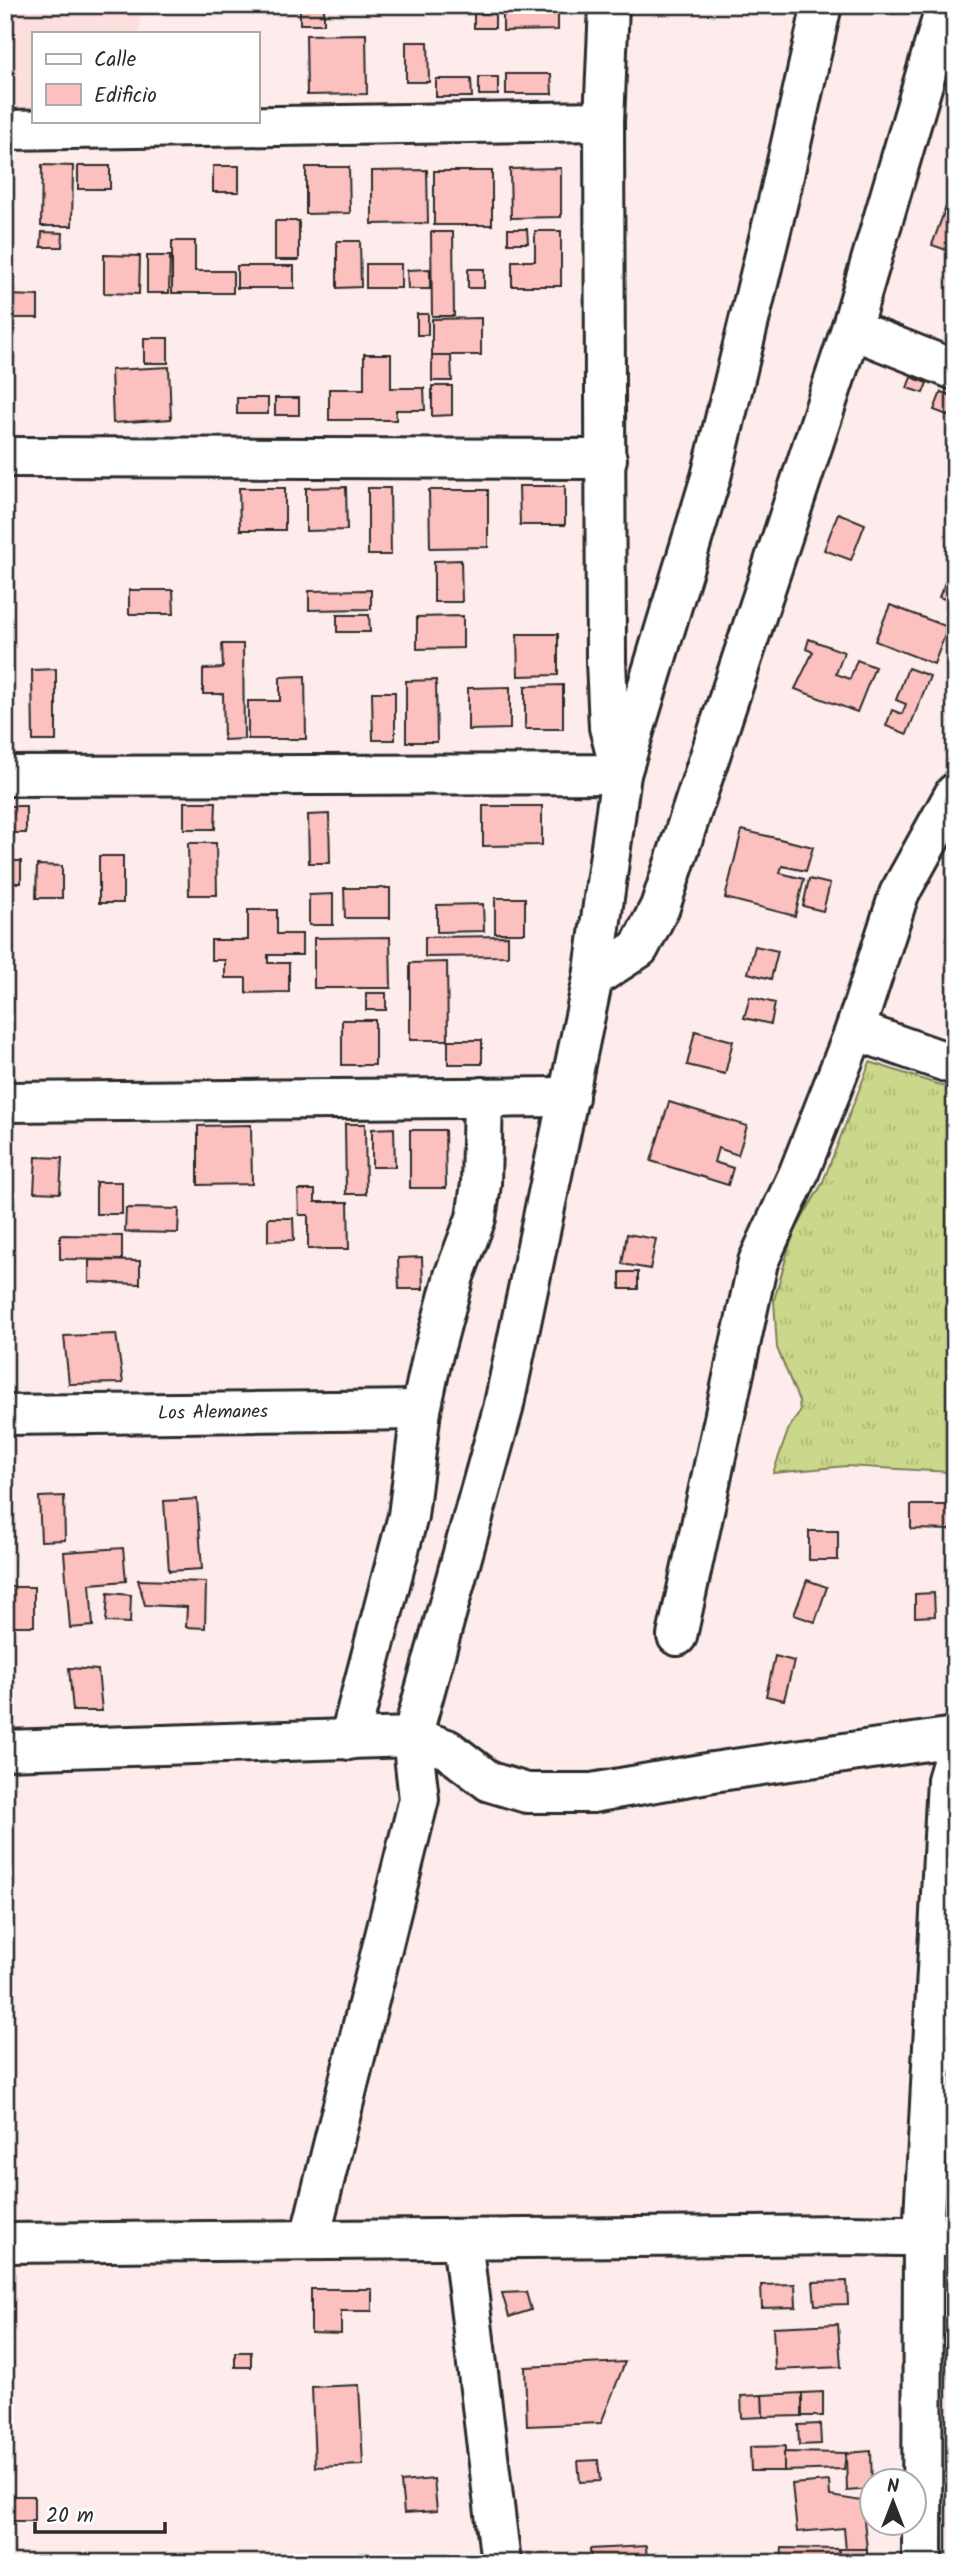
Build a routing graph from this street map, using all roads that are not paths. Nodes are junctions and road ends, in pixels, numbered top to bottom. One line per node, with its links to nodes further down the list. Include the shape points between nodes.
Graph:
1 (608, 5): 4 (street)
2 (822, 5): 10 (street, via 711,477)
3 (947, 19): 6 (street)
4 (604, 121): 5 (street); 9 (street)
5 (5, 130)
6 (851, 329): 7 (street); 13 (street, via 660,907 639,948)
7 (955, 370)
8 (5, 457): 9 (street)
9 (607, 459): 10 (street, via 609,727)
10 (621, 774): 11 (street); 13 (street)
11 (5, 776)
12 (955, 793): 14 (street, via 899,894)
13 (593, 978): 17 (street)
14 (855, 1030): 15 (street); 21 (street, via 758,1262)
15 (955, 1065)
16 (483, 1097): 17 (street); 18 (street); 19 (street, via 476,1218 454,1276)
17 (569, 1097): 22 (street, via 503,1409)
18 (5, 1102)
19 (421, 1410): 20 (street, Los Alemanes); 24 (street, via 408,1516)
20 (5, 1415)
21 (677, 1636)
22 (412, 1737): 23 (street, via 447,1749 490,1782 527,1793 592,1793); 24 (street); 28 (street, via 419,1799)
23 (955, 1737)
24 (349, 1740): 25 (street)
25 (5, 1750)
26 (955, 1753): 27 (street, via 947,1780)
27 (939, 2237): 29 (street); 32 (street)
28 (310, 2238): 29 (street); 30 (street)
29 (462, 2240): 31 (street)
30 (5, 2243)
31 (501, 2563)
32 (922, 2563)

